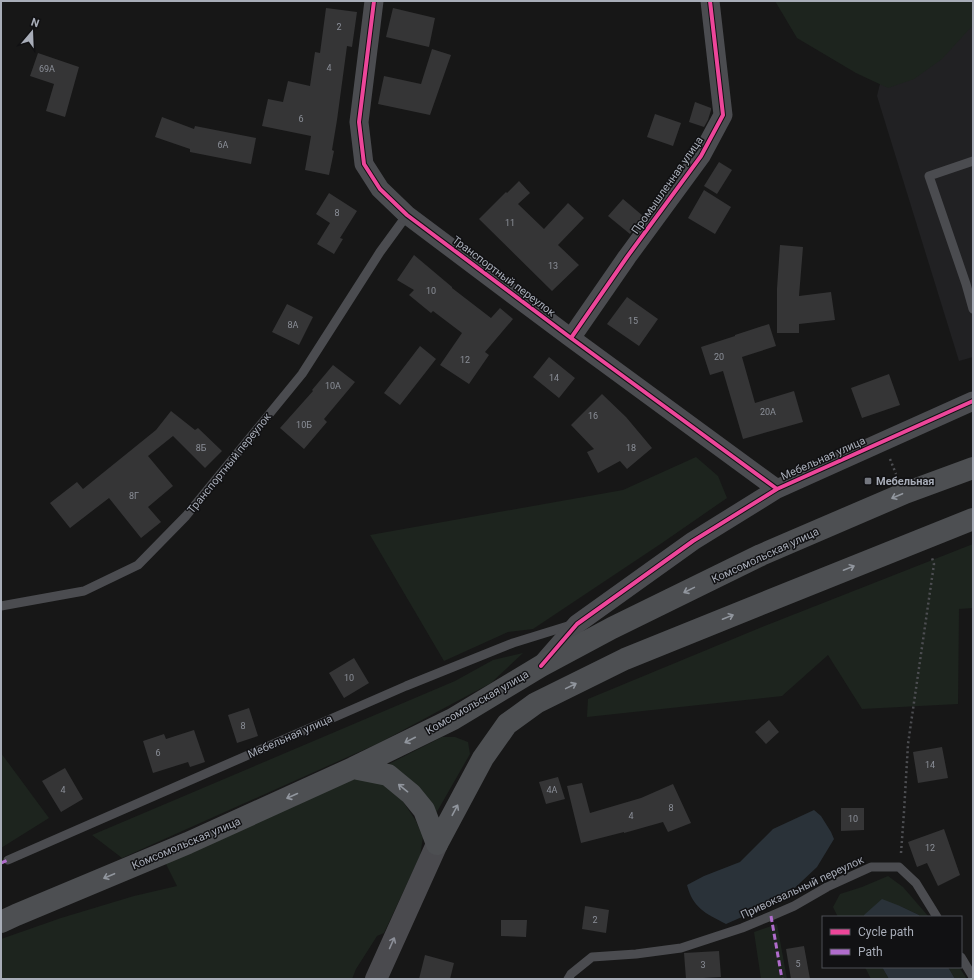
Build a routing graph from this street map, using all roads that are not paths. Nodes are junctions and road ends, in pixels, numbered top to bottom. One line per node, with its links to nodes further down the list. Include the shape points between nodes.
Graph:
1 (374, 1): 4 (street, Транспортный переулок, via 359,122 364,164 380,189)
2 (710, 1): 6 (street, Промышленная улица, via 723,115 701,156)
3 (973, 161): 5 (lane, via 929,176)
4 (407, 215): 6 (street, Транспортный переулок); 11 (lane, Транспортный переулок, via 380,252 302,374 186,516 138,565 84,591)
5 (973, 309)
6 (571, 338): 9 (street, Транспортный переулок)
7 (973, 401): 9 (street, Мебельная улица)
8 (973, 468): 13 (main road, Комсомольская улица, one-way to 13, via 905,493 761,555)
9 (777, 489): 12 (street, Мебельная улица, via 693,541)
10 (973, 519): 14 (main road, one-way to 10)
11 (1, 606)
12 (577, 624): 15 (street, Мебельная улица); 18 (lane, Мебельная улица, via 513,643 406,686)
13 (612, 628): 14 (main road); 15 (main road, Комсомольская улица)
14 (625, 659): 17 (main road, one-way to 14, via 483,758 507,724 536,703)
15 (541, 666): 16 (main road, Комсомольская улица, one-way to 16, via 453,719)
16 (353, 768): 17 (main road, one-way to 16, via 424,810 411,794 388,776); 20 (main road, Комсомольская улица, one-way to 20, via 188,843)
17 (437, 844): 23 (street, one-way to 17)
18 (8, 860)
19 (937, 916): 24 (lane, Привокзальный переулок, via 916,883 899,867 871,867 827,887 794,906 742,928 681,948 592,957)
20 (1, 922)
21 (962, 959): 22 (lane)
22 (973, 977)
23 (376, 979)
24 (568, 979)

